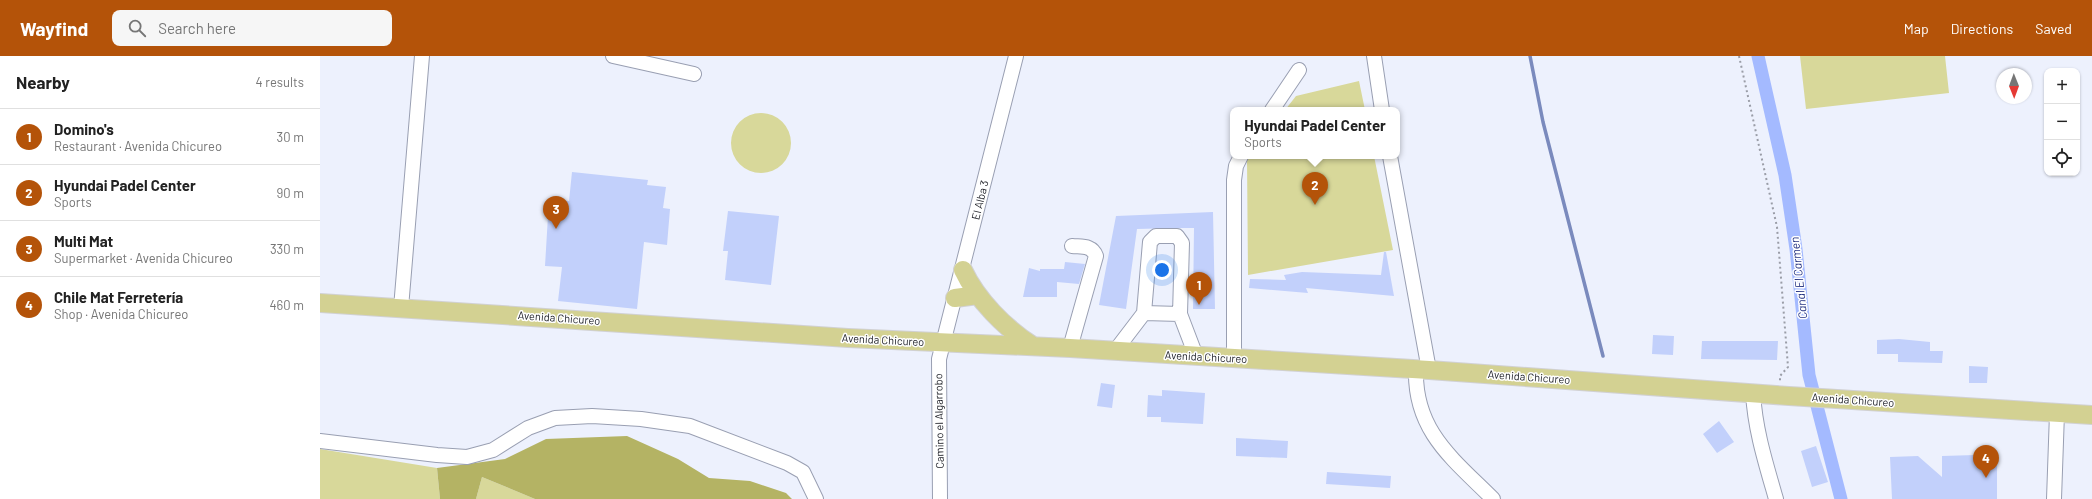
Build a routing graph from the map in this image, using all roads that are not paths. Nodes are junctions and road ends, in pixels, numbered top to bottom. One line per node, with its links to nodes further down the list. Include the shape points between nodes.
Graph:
1 (422, 56): 16 (street)
2 (614, 56): 6 (street)
3 (1016, 56): 12 (street, El Alba 3)
4 (1374, 56): 8 (street)
5 (1299, 70): 7 (street)
6 (694, 74)
7 (1274, 107)
8 (1382, 107)
9 (1240, 159): 24 (street, via 1234,180)
10 (1390, 159): 25 (street)
11 (1072, 246): 21 (street, via 1090,248 1096,256)
12 (963, 270): 13 (main road); 14 (street, El Alba 3)
13 (978, 295): 14 (main road); 20 (main road, via 1013,331)
14 (955, 298): 19 (street, El Alba 3)
15 (320, 303): 16 (main road, Avenida Chicureo)
16 (401, 308): 19 (main road, Avenida Chicureo)
17 (1144, 313): 18 (street); 18 (street, via 1150,242 1156,236 1166,235 1177,236 1182,243); 22 (street)
18 (1180, 314): 23 (street)
19 (943, 343): 20 (main road, Avenida Chicureo); 31 (street, Camino el Algarrobo, via 938,369)
20 (1033, 346): 21 (main road, Avenida Chicureo)
21 (1070, 348): 22 (main road, Avenida Chicureo)
22 (1116, 351): 23 (main road, Avenida Chicureo)
23 (1196, 356): 24 (main road, Avenida Chicureo)
24 (1234, 358): 25 (main road, Avenida Chicureo)
25 (1422, 370): 26 (main road, Avenida Chicureo); 32 (street, via 1419,405 1428,428 1444,451)
26 (1754, 393): 27 (main road, Avenida Chicureo); 33 (street, via 1754,414 1760,444)
27 (2057, 413): 28 (main road, Avenida Chicureo); 34 (street)
28 (2092, 415)
29 (320, 441): 30 (street, via 467,457 493,450 528,428 555,418 592,416 641,419 690,426 787,462 803,472)
30 (816, 499)
31 (940, 499)
32 (1493, 499)
33 (1776, 499)
34 (2054, 499)

